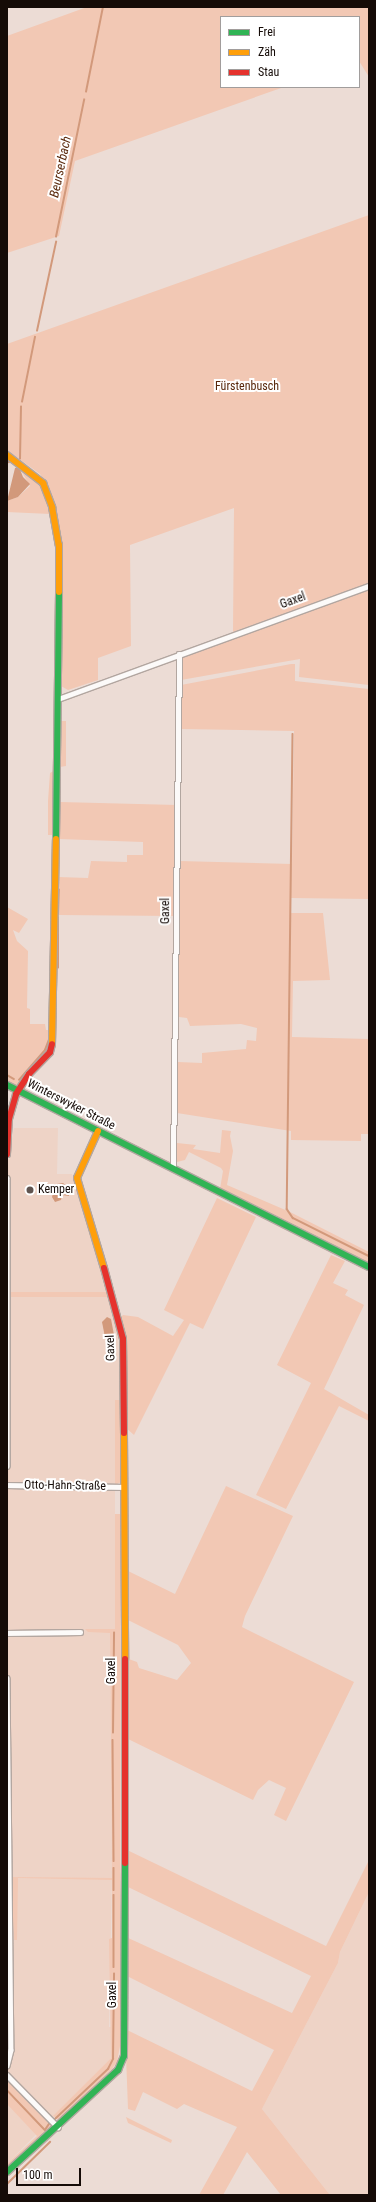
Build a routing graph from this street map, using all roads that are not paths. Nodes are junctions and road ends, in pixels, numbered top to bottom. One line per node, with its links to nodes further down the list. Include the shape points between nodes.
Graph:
1 (7, 455): 4 (street, via 43,483 57,530)
2 (369, 586): 3 (street, Gaxel)
3 (179, 654): 4 (street, Gaxel); 9 (street, Gaxel)
4 (58, 699): 6 (street, via 54,1039 50,1052)
5 (7, 1085): 6 (street, Winterswyker Straße)
6 (18, 1091): 7 (street, Winterswyker Straße); 8 (street, via 9,1119)
7 (98, 1131): 9 (street, Winterswyker Straße); 15 (street, Gaxel, via 77,1178 122,1333)
8 (7, 1154)
9 (173, 1168): 11 (street, Winterswyker Straße)
10 (7, 1178): 12 (street)
11 (369, 1267)
12 (8, 1310): 13 (street)
13 (7, 1466)
14 (7, 1485): 15 (street, Otto-Hahn-Straße)
15 (123, 1487): 23 (street, Gaxel, via 126,1797 124,2056 118,2070)
16 (80, 1632): 17 (street)
17 (7, 1633)
18 (7, 1678): 19 (street)
19 (7, 1706): 20 (street)
20 (7, 1871): 21 (street, via 11,2050)
21 (7, 2066)
22 (7, 2075): 23 (street)
23 (58, 2127): 24 (street, Gaxel)
24 (7, 2172)

